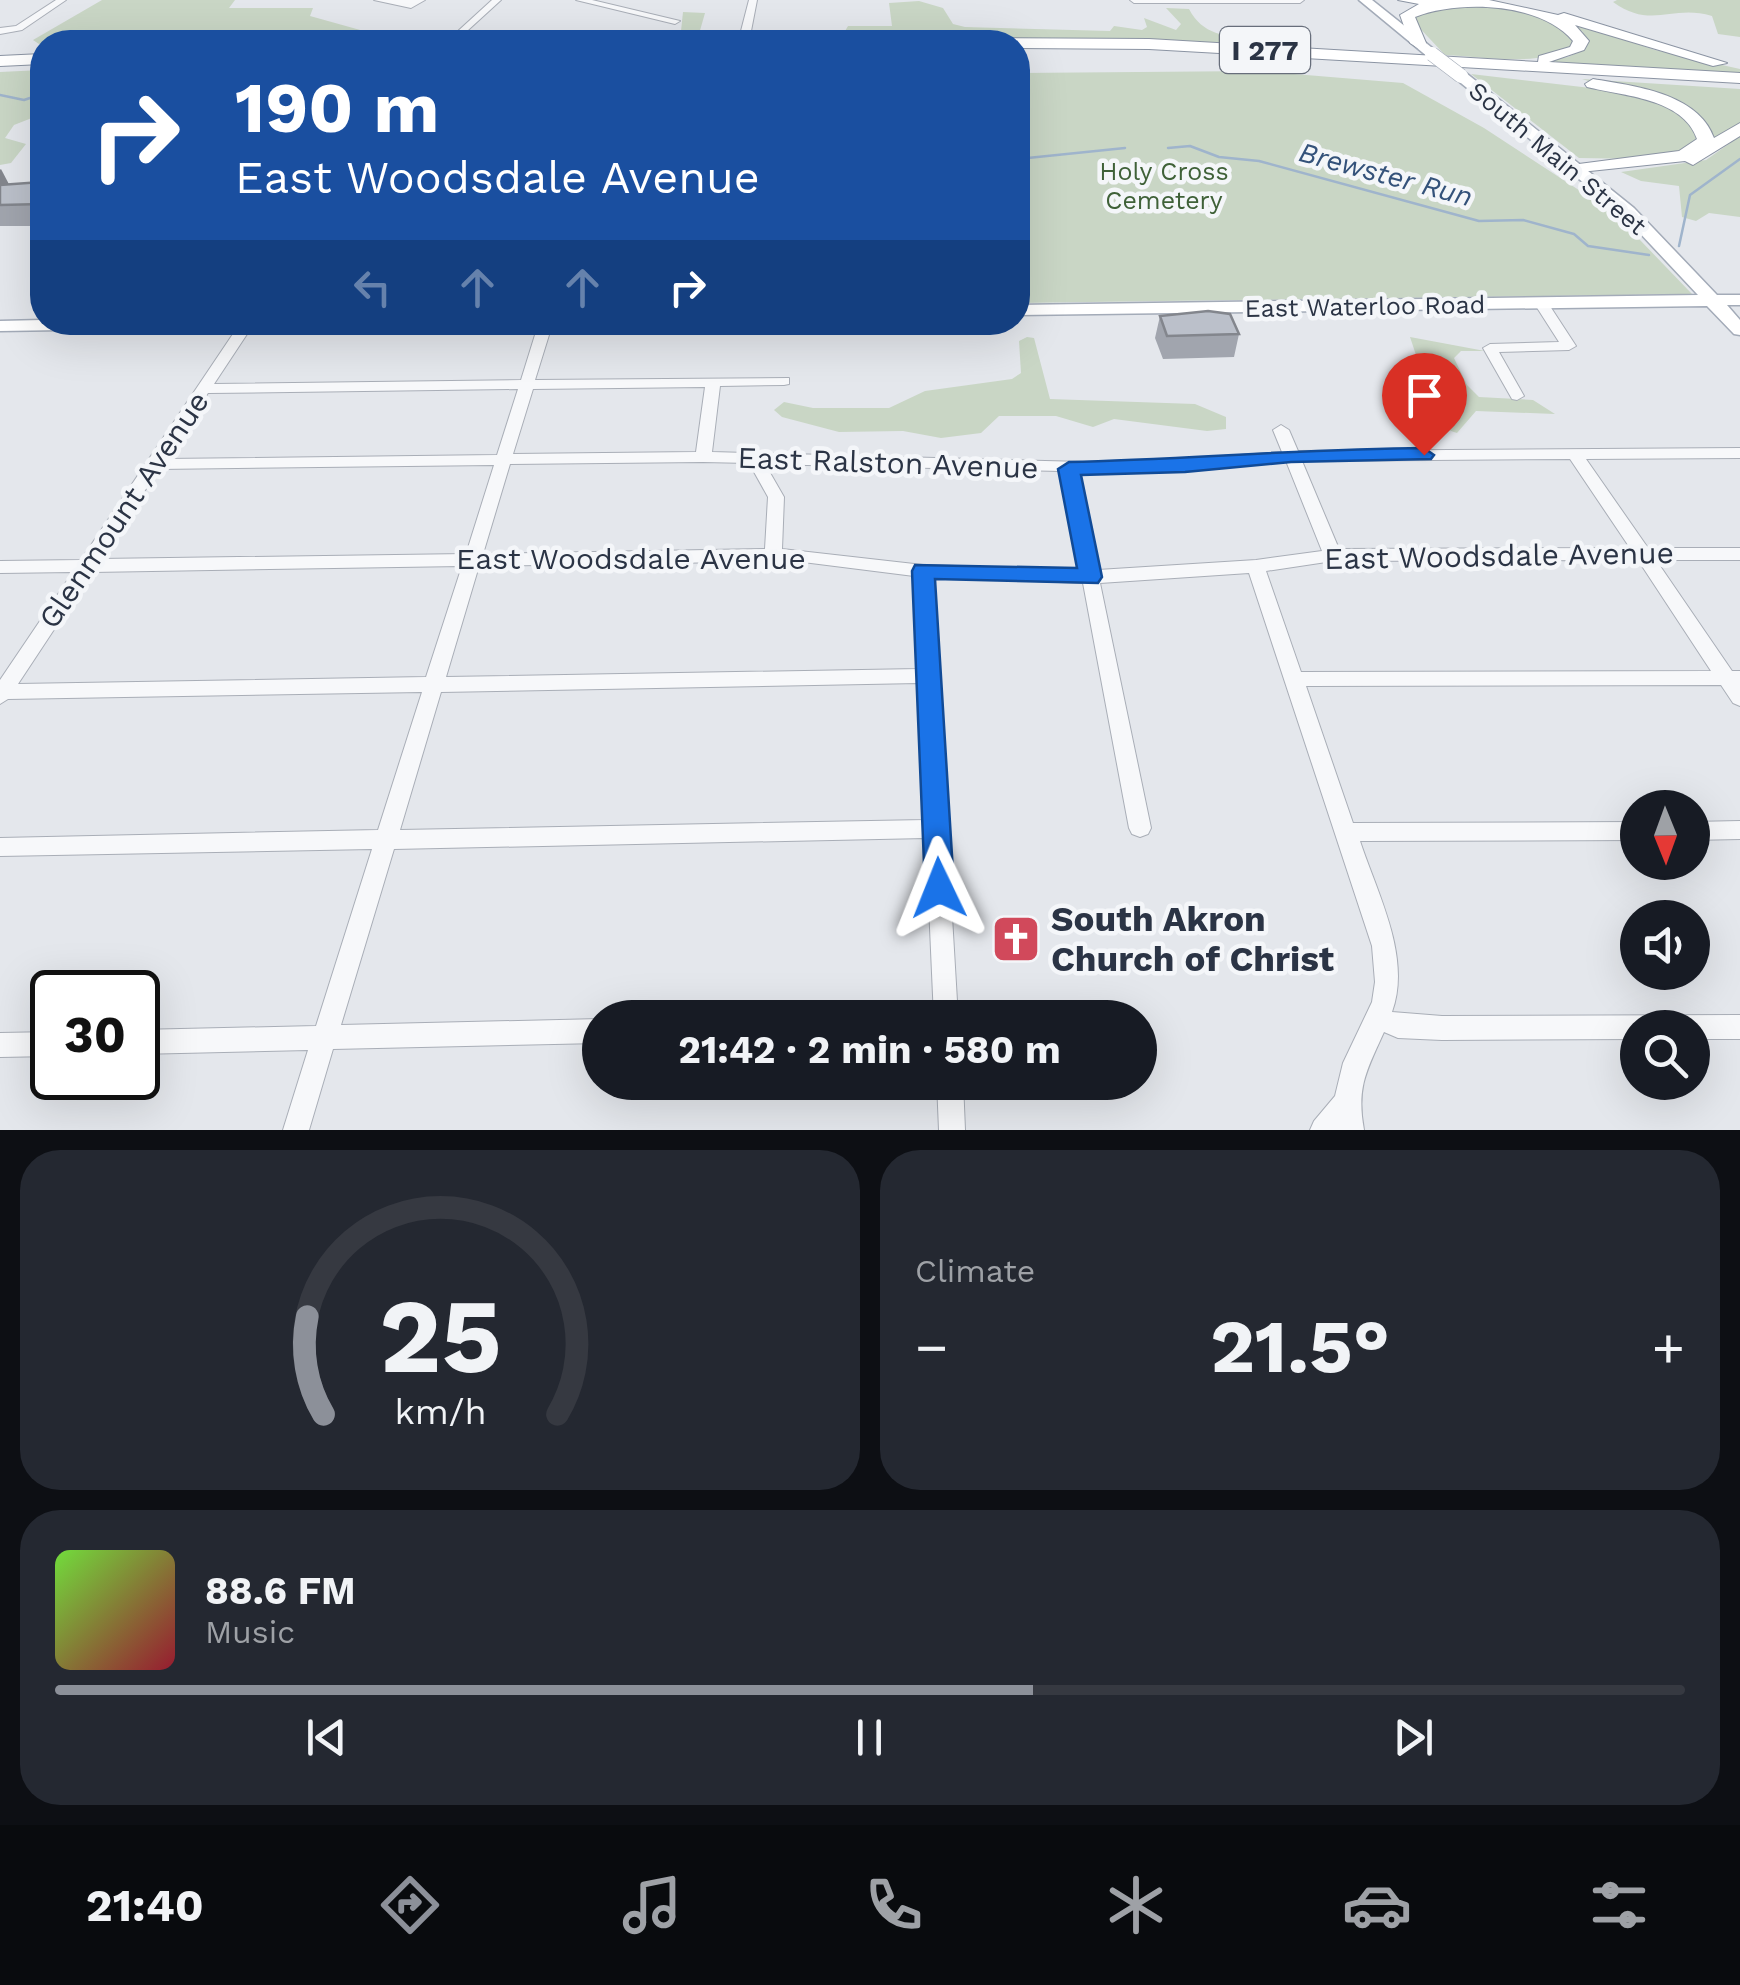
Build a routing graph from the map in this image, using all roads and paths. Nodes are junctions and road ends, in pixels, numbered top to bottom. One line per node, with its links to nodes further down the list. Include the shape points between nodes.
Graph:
1 (62, 0): 14 (street, via 28,22)
2 (378, 0): 3 (street)
3 (420, 0)
4 (497, 0): 15 (street)
5 (580, 0): 13 (street)
6 (752, 0): 16 (street)
7 (1134, 0): 8 (street)
8 (1300, 0)
9 (1365, 0): 18 (main road, South Main Street)
10 (1404, 0): 12 (highway)
11 (1488, 0): 22 (highway)
12 (1442, 1): 18 (highway, via 1407,15); 23 (highway, via 1534,11 1568,24 1581,40 1576,50 1557,57)
13 (675, 21)
14 (0, 28)
15 (463, 30)
16 (746, 30)
17 (1030, 43): 23 (highway, I 277, via 1148,44)
18 (1418, 43): 23 (main road, South Main Street, bridge)
19 (1030, 49): 24 (highway, I 277)
20 (30, 63): 21 (highway)
21 (0, 64)
22 (1740, 67)
23 (1465, 69): 25 (highway, I 277); 27 (main road, South Main Street)
24 (1497, 70): 25 (highway, I 277); 27 (highway, via 1645,95 1686,112 1706,135 1699,149 1683,156)
25 (1740, 82)
26 (1740, 128): 27 (highway, via 1687,162)
27 (1577, 170): 28 (main road, South Main Street, via 1628,212)
28 (1712, 300): 29 (main road, East Waterloo Road); 30 (main road, East Waterloo Road); 34 (main road, South Main Street)
29 (1740, 300)
30 (1541, 303): 31 (main road, East Waterloo Road); 41 (street, via 1570,344 1490,348)
31 (1030, 310)
32 (0, 326): 33 (main road)
33 (30, 326)
34 (1740, 330)
35 (240, 335): 40 (street, Glenmount Avenue)
36 (542, 335): 39 (street)
37 (784, 381): 38 (street)
38 (713, 383): 39 (street); 46 (street)
39 (526, 385): 40 (street); 48 (street)
40 (204, 390): 49 (street, Glenmount Avenue)
41 (1517, 396)
42 (1281, 430): 45 (street)
43 (1740, 453): 44 (street, East Ralston Avenue)
44 (1575, 454): 45 (street, East Ralston Avenue); 52 (street)
45 (1291, 456): 50 (street, East Ralston Avenue); 54 (street)
46 (703, 457): 47 (street, East Ralston Avenue); 48 (street, East Ralston Avenue)
47 (754, 458): 50 (street, East Ralston Avenue); 51 (street, via 776,497)
48 (504, 459): 49 (street, East Ralston Avenue); 55 (street)
49 (155, 464): 56 (street, Glenmount Avenue)
50 (1069, 469): 60 (street)
51 (773, 554): 55 (street, East Woodsdale Avenue); 59 (street, East Woodsdale Avenue)
52 (1642, 554): 53 (street, East Woodsdale Avenue); 54 (street, East Woodsdale Avenue); 63 (street)
53 (1740, 554)
54 (1333, 555): 57 (street, East Woodsdale Avenue)
55 (473, 560): 56 (street, East Woodsdale Avenue); 64 (street)
56 (87, 566): 58 (street, East Woodsdale Avenue); 65 (street, Glenmount Avenue)
57 (1256, 566): 60 (street, East Woodsdale Avenue); 62 (street)
58 (0, 567)
59 (923, 571): 60 (street, East Woodsdale Avenue); 61 (street)
60 (1090, 577): 67 (street)
61 (928, 676): 64 (street); 68 (street)
62 (1294, 678): 63 (street); 72 (street)
63 (1733, 678): 66 (street)
64 (434, 685): 65 (street); 73 (street)
65 (2, 694)
66 (1740, 698)
67 (1140, 828)
68 (937, 829): 73 (street); 75 (street)
69 (1710, 830): 70 (street)
70 (1740, 830)
71 (1620, 831): 72 (street)
72 (1348, 832): 76 (street, via 1384,946 1385,999)
73 (386, 839): 74 (street); 79 (street)
74 (0, 847)
75 (945, 1000)
76 (1377, 1018): 77 (street, via 1442,1028); 84 (street, via 1353,1061)
77 (1740, 1027)
78 (582, 1031): 79 (street)
79 (325, 1037): 80 (street); 85 (street)
80 (160, 1041)
81 (30, 1044): 82 (street)
82 (0, 1045)
83 (951, 1100): 86 (street)
84 (1347, 1118): 87 (street)
85 (296, 1130)
86 (952, 1130)
87 (1322, 1130)

